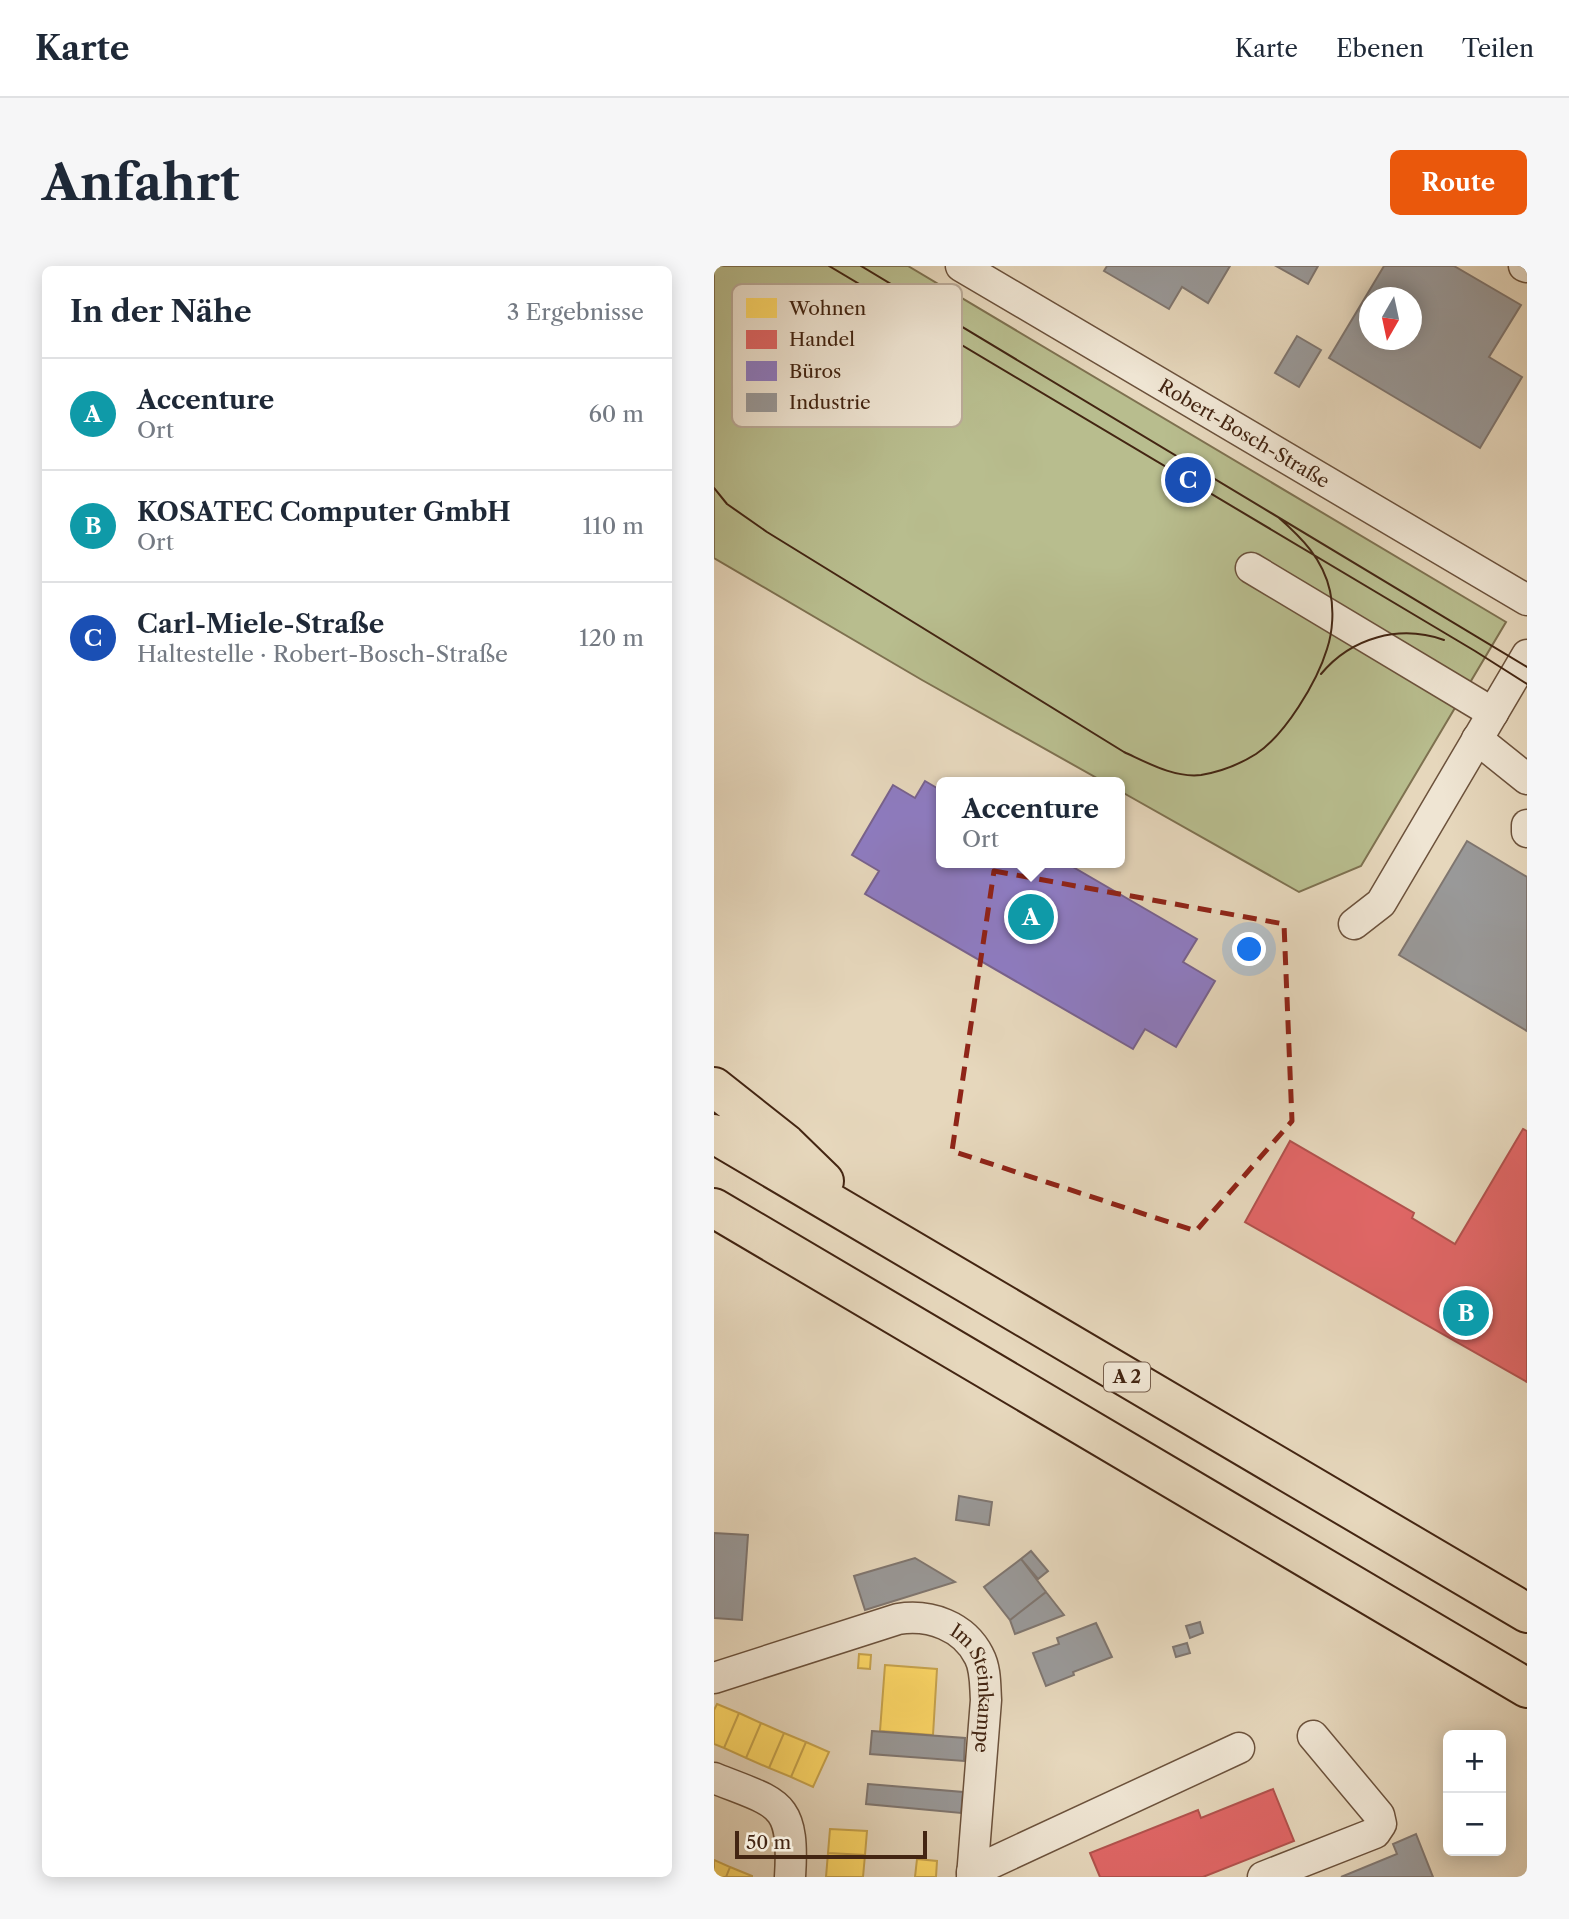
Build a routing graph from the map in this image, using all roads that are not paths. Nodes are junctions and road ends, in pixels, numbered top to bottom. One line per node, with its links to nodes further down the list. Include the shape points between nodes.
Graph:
1 (961, 266): 3 (street, Robert-Bosch-Straße)
2 (1251, 568): 5 (street)
3 (1527, 600)
4 (1527, 654): 5 (street)
5 (1493, 713): 6 (street)
6 (1477, 739): 7 (street); 10 (street, via 1381,903)
7 (1527, 779)
8 (1527, 825): 9 (street)
9 (1527, 832)
10 (1354, 924)
11 (714, 1087): 14 (highway, via 786,1144)
12 (714, 1134): 14 (highway, A 2)
13 (714, 1208): 16 (highway)
14 (869, 1224): 17 (highway, A 2)
15 (714, 1238): 16 (highway)
16 (939, 1341): 19 (highway)
17 (1527, 1613)
18 (714, 1678): 23 (street, Im Steinkampe, via 898,1619 915,1617 956,1629 981,1658 985,1678)
19 (1527, 1688)
20 (1313, 1736): 25 (street, via 1379,1815 1381,1824 1375,1833)
21 (1239, 1748): 23 (street)
22 (714, 1778): 24 (street, via 768,1800 784,1813 790,1829)
23 (972, 1875)
24 (790, 1877)
25 (1263, 1877)

